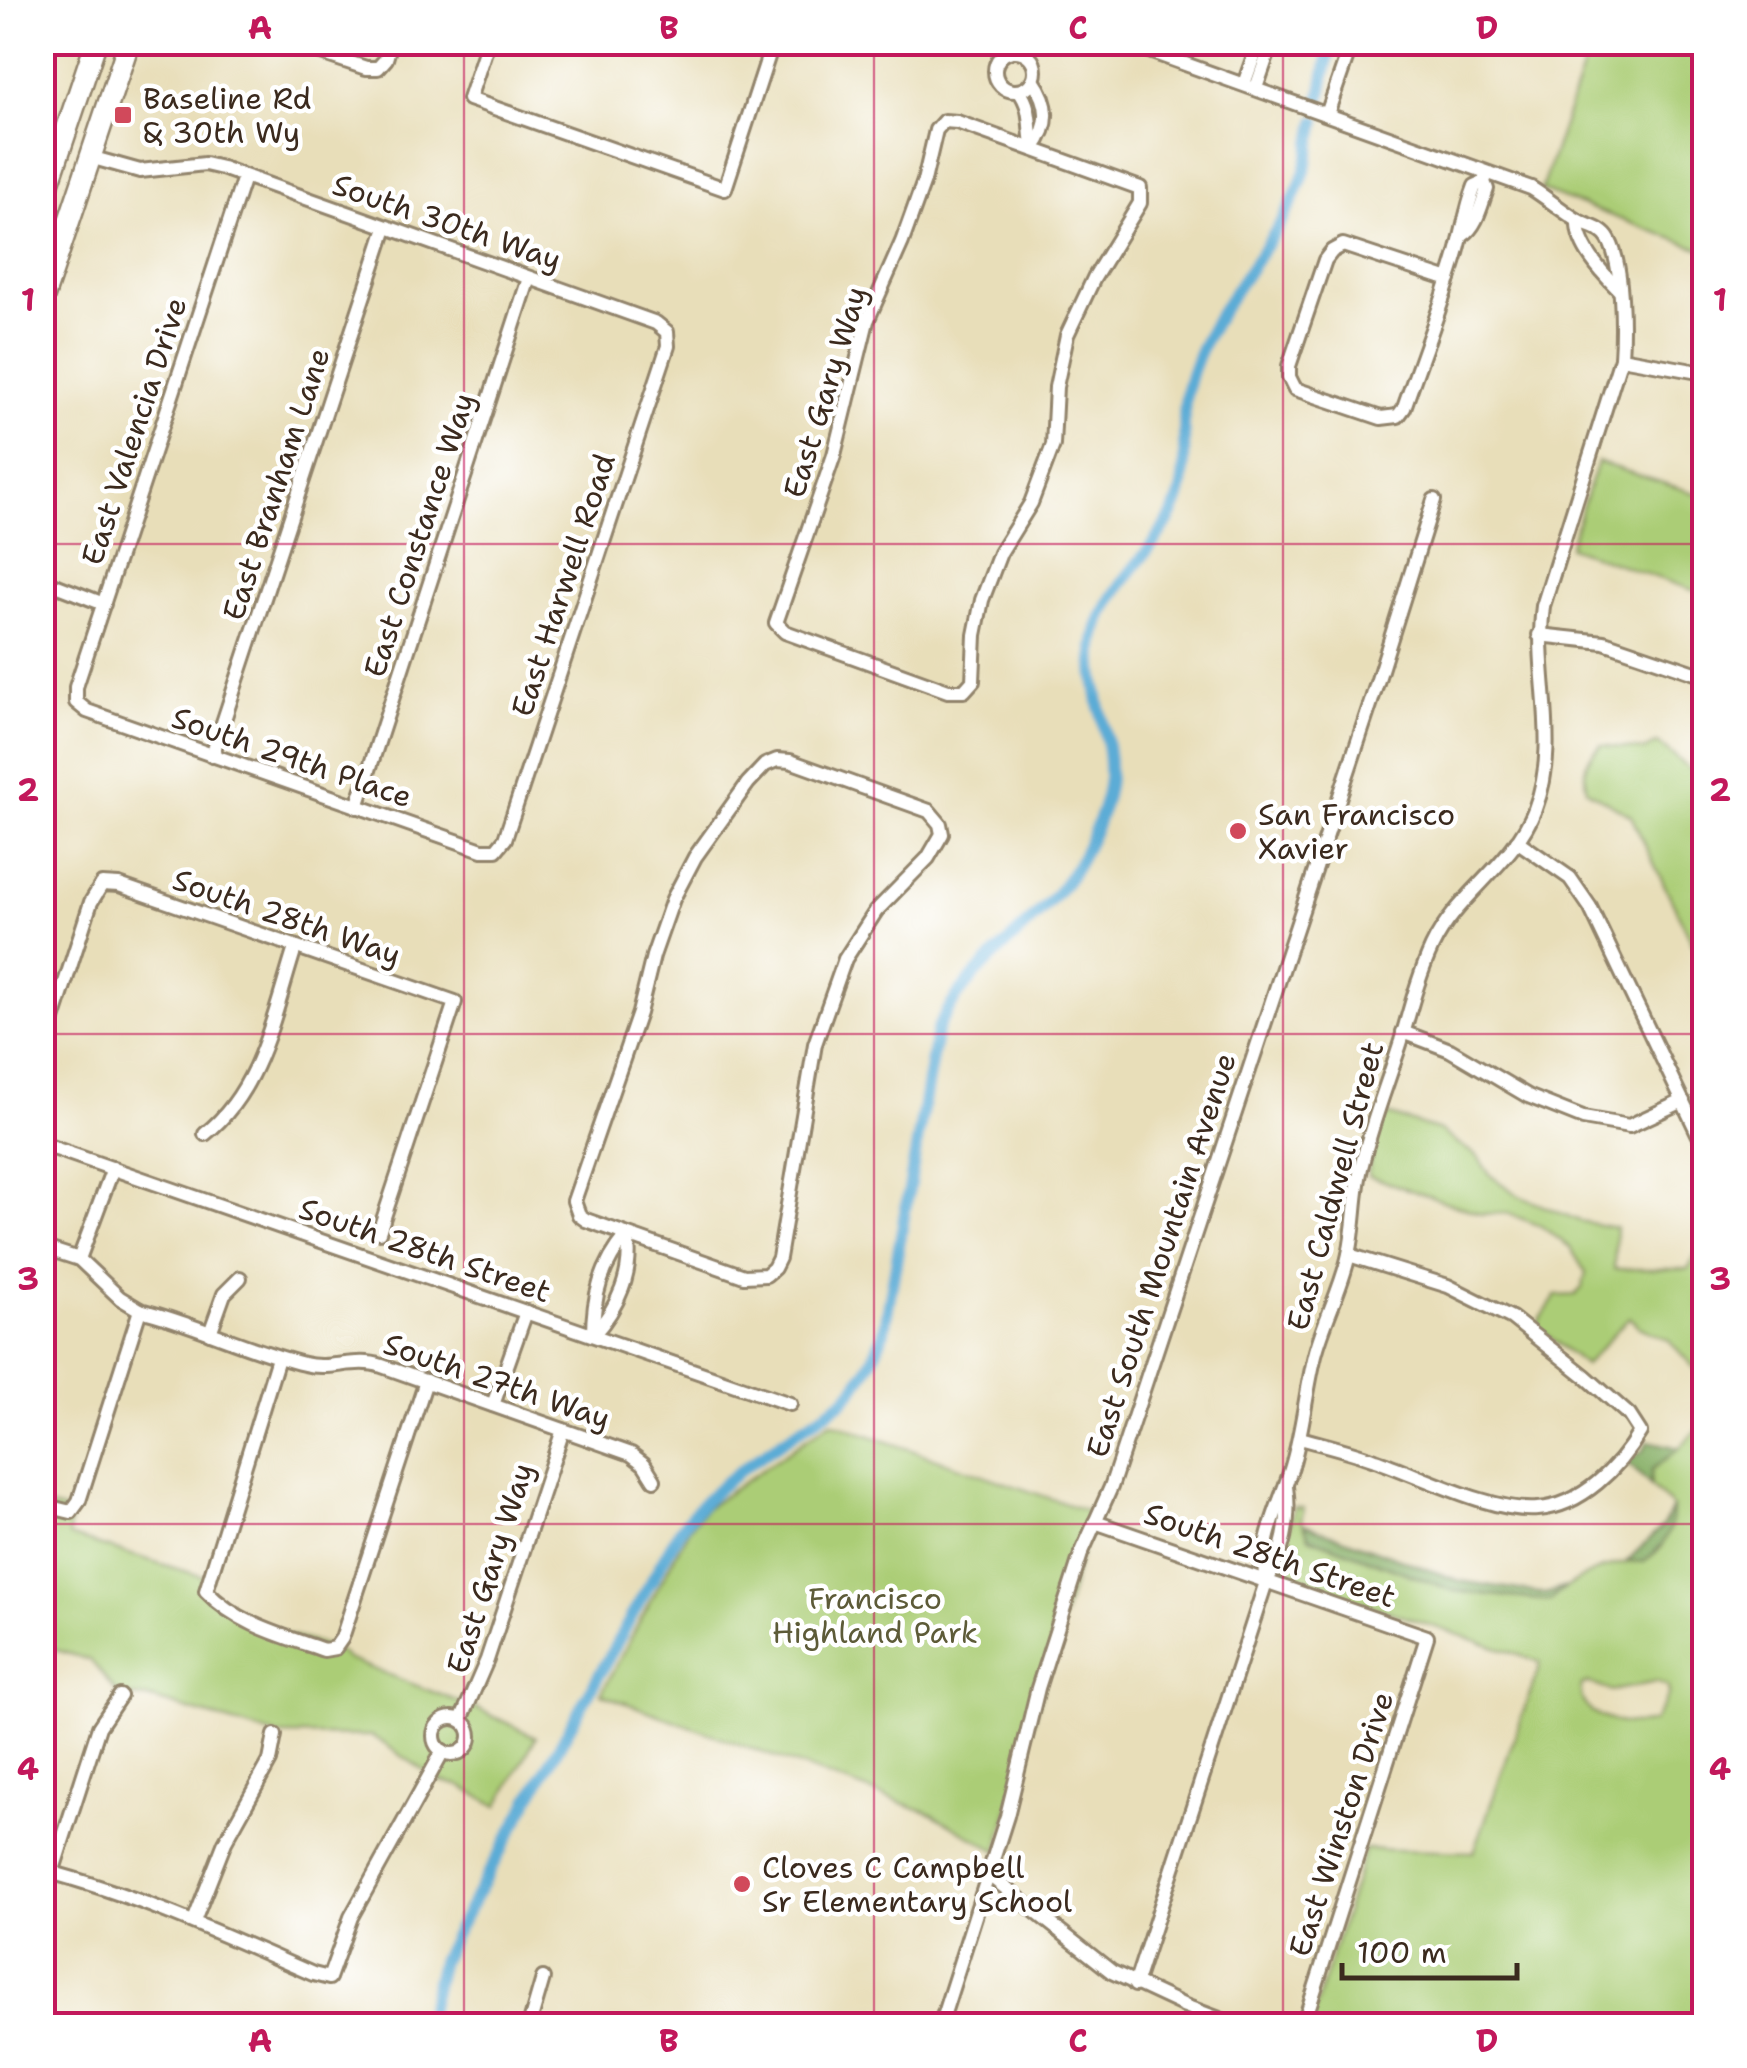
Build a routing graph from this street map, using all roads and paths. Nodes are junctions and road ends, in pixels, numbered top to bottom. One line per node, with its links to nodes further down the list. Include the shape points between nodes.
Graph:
1 (96, 42): 16 (main road)
2 (129, 42): 18 (main road)
3 (288, 42): 4 (street, via 366,68 378,68)
4 (391, 42)
5 (488, 42): 6 (street, via 469,99 725,189)
6 (773, 42)
7 (1124, 42): 12 (street)
8 (1352, 42): 14 (street)
9 (1267, 43): 12 (street)
10 (1023, 48): 11 (street, via 1033,63); 13 (street, via 1007,53 995,68 1001,86)
11 (1033, 80): 13 (street); 17 (street, via 1048,121)
12 (1250, 86): 14 (street)
13 (1019, 91): 17 (street, via 1030,113)
14 (1322, 112): 20 (street)
15 (42, 136): 16 (street)
16 (52, 147): 18 (main road); 21 (main road)
17 (1033, 148): 17 (street, East Gary Way, via 1140,188 1140,202 1067,335 1053,444 982,600 973,681 964,691 948,691 785,632 776,623 834,455 867,321 902,242 936,130 944,121 957,122)
18 (90, 157): 19 (street, South 30th Way, via 140,171 205,164); 29 (main road)
19 (244, 176): 23 (street, South 30th Way); 35 (street, East Valencia Drive)
20 (1485, 177): 22 (street, via 1531,188); 27 (street, via 1475,186)
21 (42, 203)
22 (1578, 222): 24 (street, via 1609,238); 25 (street)
23 (386, 228): 26 (street, South 30th Way); 39 (street, East Branham Lane)
24 (1612, 250): 25 (street); 28 (street, East Caldwell Street)
25 (1594, 257): 28 (street)
26 (530, 278): 30 (street, South 30th Way); 40 (street, East Constance Way)
27 (1449, 280): 27 (street, via 1398,416 1380,418 1295,389 1289,366 1332,251 1344,245)
28 (1618, 290): 31 (street, East Caldwell Street)
29 (42, 302)
30 (667, 332): 42 (street, East Harwell Road, via 668,346 506,838)
31 (1621, 358): 32 (street); 36 (street, East Caldwell Street)
32 (1704, 373)
33 (1434, 500): 71 (street, East South Mountain Avenue)
34 (44, 583): 35 (street)
35 (104, 604): 38 (street, East Valencia Drive)
36 (1539, 636): 37 (street, via 1604,642); 41 (street, East Caldwell Street, via 1548,756 1534,811)
37 (1704, 676)
38 (76, 702): 39 (street, South 29th Place)
39 (212, 756): 40 (street, South 29th Place)
40 (357, 807): 42 (street, South 29th Place)
41 (1517, 841): 44 (street, East Caldwell Street, via 1444,924); 46 (street, via 1570,878 1590,908)
42 (496, 850)
43 (295, 948): 45 (street, South 28th Way, via 102,884); 47 (street, via 248,1084); 51 (street, South 28th Way, via 455,1002)
44 (1403, 1032): 46 (street, via 1583,1118 1629,1126); 54 (street, East Caldwell Street, via 1361,1167)
45 (42, 1054)
46 (1683, 1102): 49 (street)
47 (205, 1134)
48 (42, 1144): 50 (street, South 28th Street)
49 (1704, 1146)
50 (113, 1168): 55 (street); 60 (street, South 28th Street)
51 (379, 1232)
52 (627, 1235): 52 (street, via 586,1220 576,1209 576,1191 674,899 748,782 765,764 790,761 929,811 940,824 940,843 876,912 840,972 819,1028 774,1268 744,1276); 57 (street); 58 (street)
53 (42, 1247): 55 (street, South 27th Way)
54 (1349, 1255): 68 (street, East Caldwell Street, via 1316,1354); 68 (street, via 1448,1286 1512,1318 1585,1376 1640,1432 1598,1483 1538,1509 1511,1507)
55 (79, 1260): 59 (street, South 27th Way)
56 (240, 1278): 61 (street, via 224,1294)
57 (598, 1283): 58 (street); 62 (street)
58 (622, 1290): 62 (street)
59 (140, 1310): 61 (street, South 27th Way); 70 (street, via 79,1501 70,1512)
60 (526, 1312): 62 (street, South 28th Street); 66 (street)
61 (210, 1333): 63 (street, South 27th Way)
62 (592, 1335): 65 (street, South 28th Street)
63 (278, 1358): 64 (street, South 27th Way, via 310,1366 370,1362); 64 (street, via 206,1591 257,1627 324,1650 342,1638)
64 (426, 1381): 66 (street, South 27th Way)
65 (790, 1404)
66 (493, 1405): 67 (street, South 27th Way)
67 (562, 1430): 69 (street, South 27th Way, via 631,1454); 75 (street, East Gary Way)
68 (1300, 1438): 72 (street, East Caldwell Street, via 1286,1488 1289,1506 1262,1562)
69 (654, 1480)
70 (42, 1505)
71 (1095, 1522): 72 (street, South 28th Street); 79 (street, East South Mountain Avenue, via 1028,1720)
72 (1266, 1582): 73 (street, South 28th Street); 82 (street, East Caldwell Street)
73 (1427, 1637): 86 (street, East Winston Drive)
74 (120, 1696): 78 (street, via 99,1727)
75 (461, 1720): 77 (street, East Gary Way, via 437,1726 435,1741); 77 (street, East Gary Way, via 470,1735 466,1746)
76 (274, 1734): 80 (street, via 270,1760 225,1842)
77 (443, 1751): 80 (street, East Gary Way, via 352,1917 329,1978)
78 (48, 1872): 80 (street)
79 (989, 1875): 82 (street); 84 (street, East South Mountain Avenue)
80 (194, 1921)
81 (543, 1978): 83 (street)
82 (1136, 1985): 85 (street)
83 (529, 2026)
84 (940, 2026)
85 (1238, 2026)
86 (1303, 2026)

